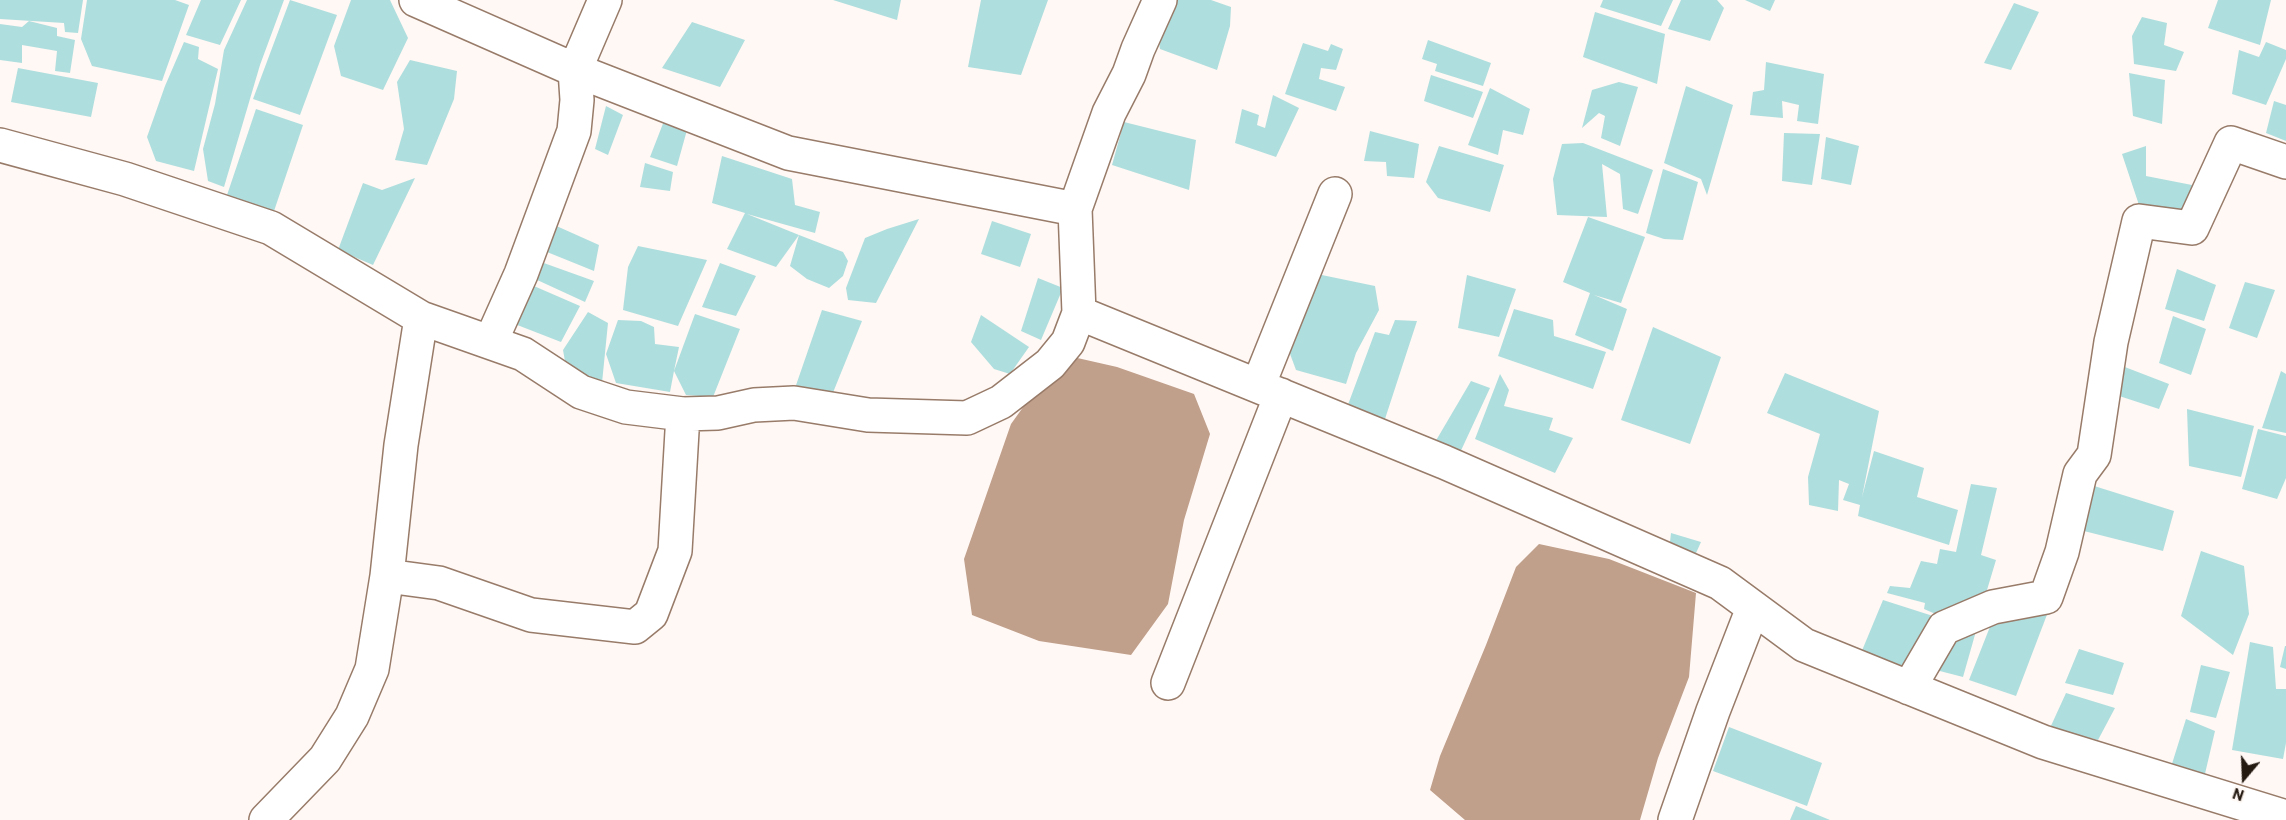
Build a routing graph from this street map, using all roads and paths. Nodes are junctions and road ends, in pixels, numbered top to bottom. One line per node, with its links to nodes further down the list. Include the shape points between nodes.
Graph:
1 (416, 0): 4 (street)
2 (605, 0): 4 (street)
3 (1160, 0): 8 (street, via 1109,113)
4 (575, 70): 8 (street, via 788,153); 11 (street, via 574,131 521,274)
5 (0, 145): 10 (street, via 125,179 271,228)
6 (2286, 162): 17 (street, via 2231,143 2192,228 2139,221 2111,342 2094,455 2080,474 2062,552 2046,597 1993,606 1944,628)
7 (1335, 194): 12 (street)
8 (1075, 209): 9 (street)
9 (1079, 313): 12 (street); 13 (street, via 1068,342 1050,364 1002,402 967,418 868,415 794,403)
10 (421, 318): 11 (street); 14 (street, via 401,445)
11 (491, 341): 13 (street, via 523,354 581,392 626,407)
12 (1270, 391): 15 (street, via 1720,583); 16 (street)
13 (683, 414): 14 (street, via 675,551 651,614 635,627 531,615 439,584)
14 (387, 576): 19 (street, via 372,669 352,716 325,759)
15 (1753, 608): 17 (street, via 1804,645); 20 (street)
16 (1168, 683)
17 (1909, 688): 18 (street, via 2043,742)
18 (2286, 817)
19 (266, 820)
20 (1676, 820)

